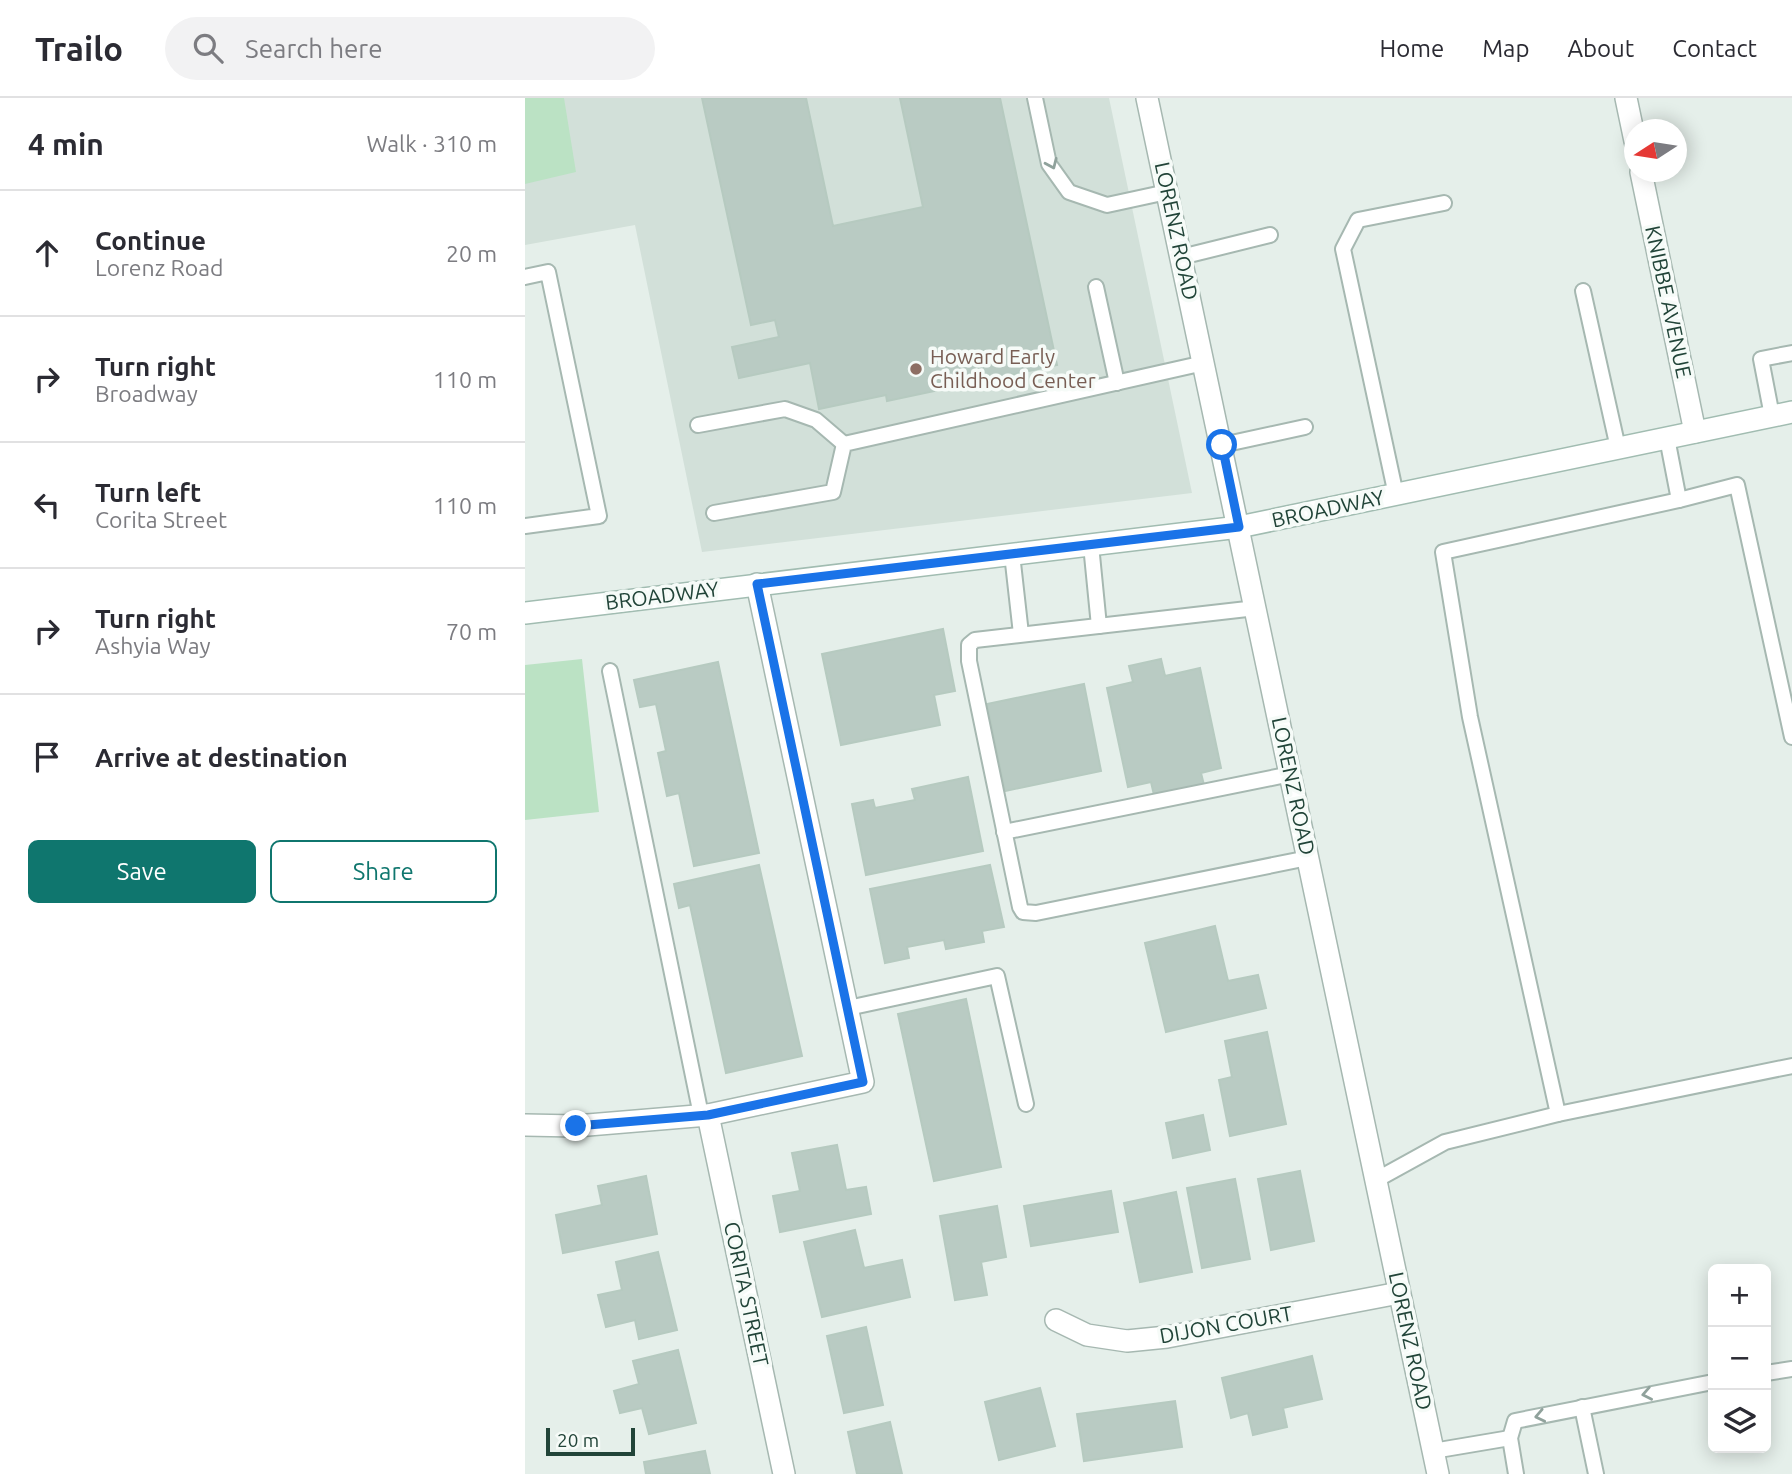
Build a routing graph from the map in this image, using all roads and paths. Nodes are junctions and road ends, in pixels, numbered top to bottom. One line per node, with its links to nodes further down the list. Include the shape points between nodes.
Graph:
1 (1035, 98): 6 (lane, one-way to 6, via 1049,164 1069,192 1108,205)
2 (1147, 98): 6 (street, LORENZ ROAD)
3 (1626, 98): 4 (street)
4 (1630, 119)
5 (1643, 182): 19 (street, KNIBBE AVENUE)
6 (1167, 192): 9 (street, LORENZ ROAD)
7 (1444, 203): 24 (lane, via 1359,220 1342,249)
8 (1270, 236): 9 (lane)
9 (1181, 257): 14 (street, LORENZ ROAD)
10 (525, 276): 27 (lane, via 548,272 599,516)
11 (1096, 286): 15 (lane)
12 (1583, 291): 23 (lane)
13 (1792, 353): 16 (lane, via 1761,359)
14 (1204, 363): 15 (lane); 22 (street, LORENZ ROAD)
15 (1117, 383): 21 (lane)
16 (1782, 414): 19 (street, BROADWAY)
17 (698, 425): 21 (lane, via 785,409 816,420)
18 (1305, 427): 22 (lane)
19 (1695, 432): 20 (street, BROADWAY)
20 (1667, 438): 23 (street, BROADWAY); 25 (lane)
21 (844, 444): 26 (lane, via 833,492)
22 (1222, 445): 28 (street, LORENZ ROAD)
23 (1618, 448): 24 (street, BROADWAY)
24 (1396, 495): 28 (street, BROADWAY)
25 (1679, 500): 37 (lane, via 1737,485); 44 (lane, via 1443,552 1470,717)
26 (714, 513)
27 (525, 526)
28 (1239, 527): 29 (street, BROADWAY); 32 (street, LORENZ ROAD)
29 (1091, 545): 30 (street, BROADWAY); 34 (lane)
30 (1012, 554): 31 (street, BROADWAY); 35 (lane)
31 (757, 584): 33 (street, BROADWAY); 41 (street)
32 (1256, 608): 34 (lane); 38 (street, LORENZ ROAD)
33 (525, 613)
34 (1099, 626): 35 (lane)
35 (1021, 634): 39 (lane, via 975,640 969,646)
36 (610, 671): 45 (lane)
37 (1792, 737)
38 (1291, 774): 39 (lane); 40 (street, LORENZ ROAD)
39 (1004, 832): 40 (lane, via 1023,912)
40 (1308, 858): 47 (street, LORENZ ROAD)
41 (848, 1008): 43 (lane, via 997,976); 45 (street, via 863,1082)
42 (1792, 1066): 44 (lane)
43 (1026, 1104)
44 (1558, 1114): 47 (lane, via 1445,1142)
45 (704, 1115): 46 (street, via 576,1126); 56 (street, CORITA STREET)
46 (525, 1125)
47 (1376, 1180): 48 (street, LORENZ ROAD)
48 (1399, 1293): 49 (street, DIJON COURT, via 1127,1341 1087,1335); 55 (street, LORENZ ROAD)
49 (1056, 1320)
50 (1792, 1369): 51 (lane)
51 (1771, 1372)
52 (1708, 1383): 53 (lane, one-way to 53)
53 (1581, 1407): 54 (lane, one-way to 54, via 1515,1421); 59 (lane)
54 (1510, 1438): 55 (lane); 58 (lane)
55 (1433, 1451): 57 (street, LORENZ ROAD)
56 (784, 1474)
57 (1438, 1474)
58 (1516, 1474)
59 (1596, 1474)

